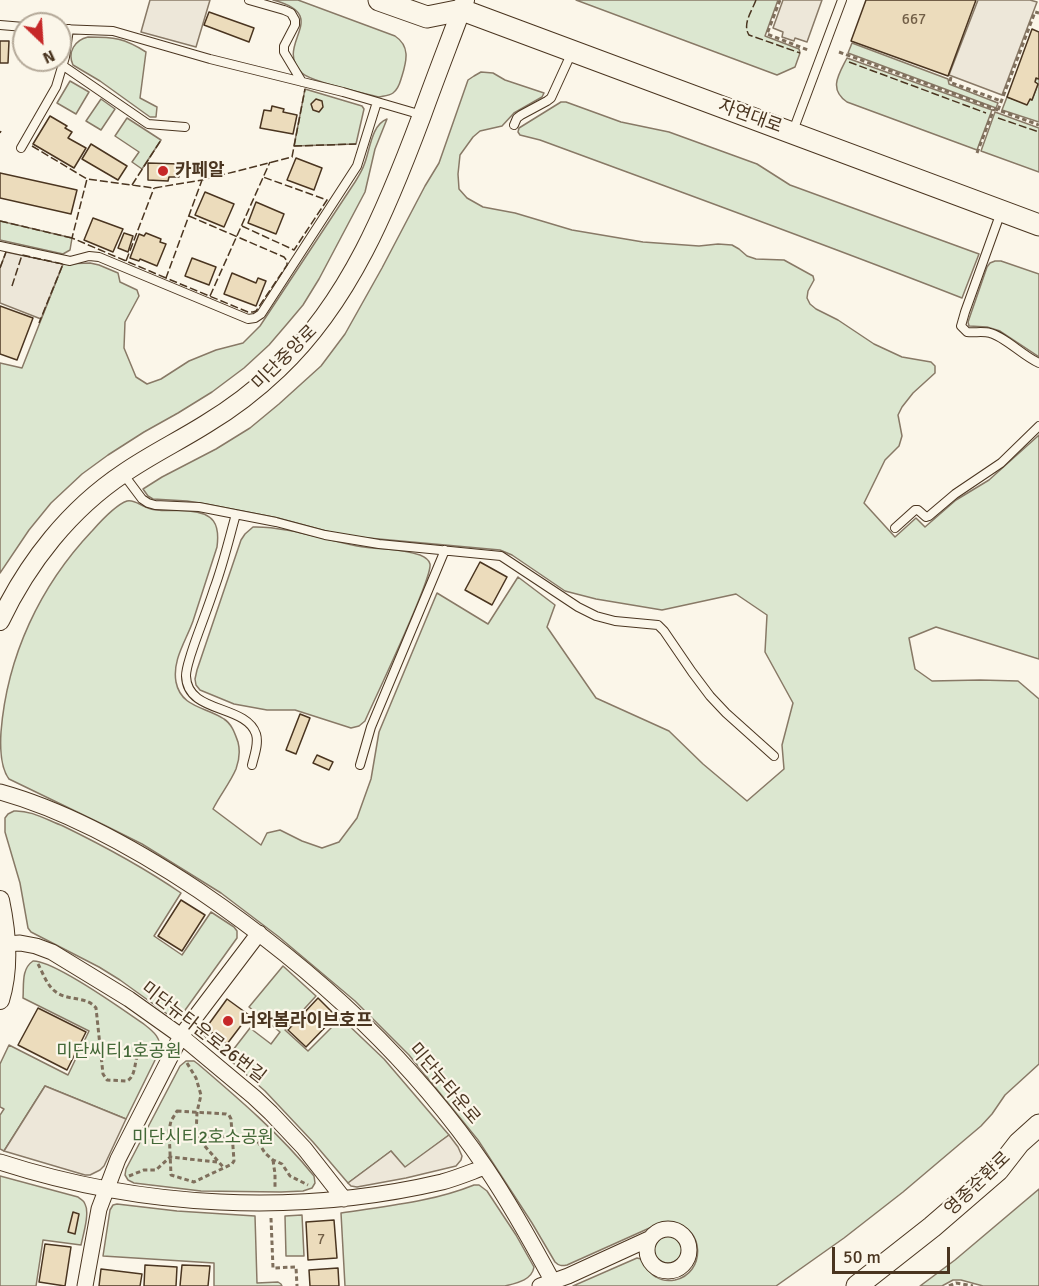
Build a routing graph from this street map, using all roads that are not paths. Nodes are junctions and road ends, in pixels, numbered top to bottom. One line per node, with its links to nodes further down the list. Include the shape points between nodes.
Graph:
1 (249, 0): 9 (lane, via 291,13 295,25 284,52)
2 (379, 0): 4 (main road, via 427,17)
3 (842, 0): 14 (lane)
4 (461, 3): 6 (main road, 자연대로); 11 (street, 미단중앙로)
5 (72, 29): 9 (lane, via 113,31)
6 (572, 51): 12 (lane, via 551,98 521,115); 14 (main road, 자연대로)
7 (60, 72): 15 (lane, via 56,87)
8 (72, 72): 13 (lane, via 147,124)
9 (302, 82): 10 (lane)
10 (377, 102): 11 (lane); 18 (lane, via 357,166 261,315 255,318 248,319 99,257 70,261)
11 (422, 115): 21 (street, 미단중앙로, via 363,252 314,331 243,399)
12 (514, 125)
13 (185, 127)
14 (792, 133): 16 (main road, 자연대로)
15 (21, 148)
16 (1001, 211): 17 (main road, 자연대로); 19 (lane, via 961,326 967,332 995,335)
17 (1039, 225)
18 (1, 249)
19 (1039, 363)
20 (1039, 426): 23 (lane, via 1000,463 929,516 915,510)
21 (123, 474): 22 (lane, via 148,503); 25 (street, 미단중앙로, via 94,495 58,530 32,564)
22 (236, 514): 24 (lane, via 353,541); 27 (lane, via 186,676 192,693 199,699 244,720 256,732)
23 (895, 528)
24 (445, 550): 26 (lane, via 501,556 596,616 658,625 710,696); 28 (lane, via 371,727)
25 (0, 621)
26 (774, 756)
27 (252, 765)
28 (360, 765)
29 (0, 792): 31 (street, 미단뉴타운로, via 58,812 131,848)
30 (0, 900): 32 (street)
31 (259, 933): 34 (street); 37 (street, 미단뉴타운로, via 380,1040 442,1109)
32 (6, 944): 33 (street); 34 (street, 미단뉴타운로26번길, via 20,943 52,952)
33 (0, 1000)
34 (181, 1035): 38 (street); 39 (street, 미단뉴타운로26번길, via 271,1113)
35 (1039, 1125): 43 (main road, 영종순환로, via 998,1170)
36 (0, 1162): 38 (street)
37 (485, 1167): 39 (street, via 444,1181); 41 (street, 미단뉴타운로, via 520,1221)
38 (106, 1189): 39 (street, via 208,1202); 42 (street)
39 (344, 1199)
40 (651, 1238): 41 (street)
41 (546, 1284)
42 (85, 1286)
43 (857, 1286)

